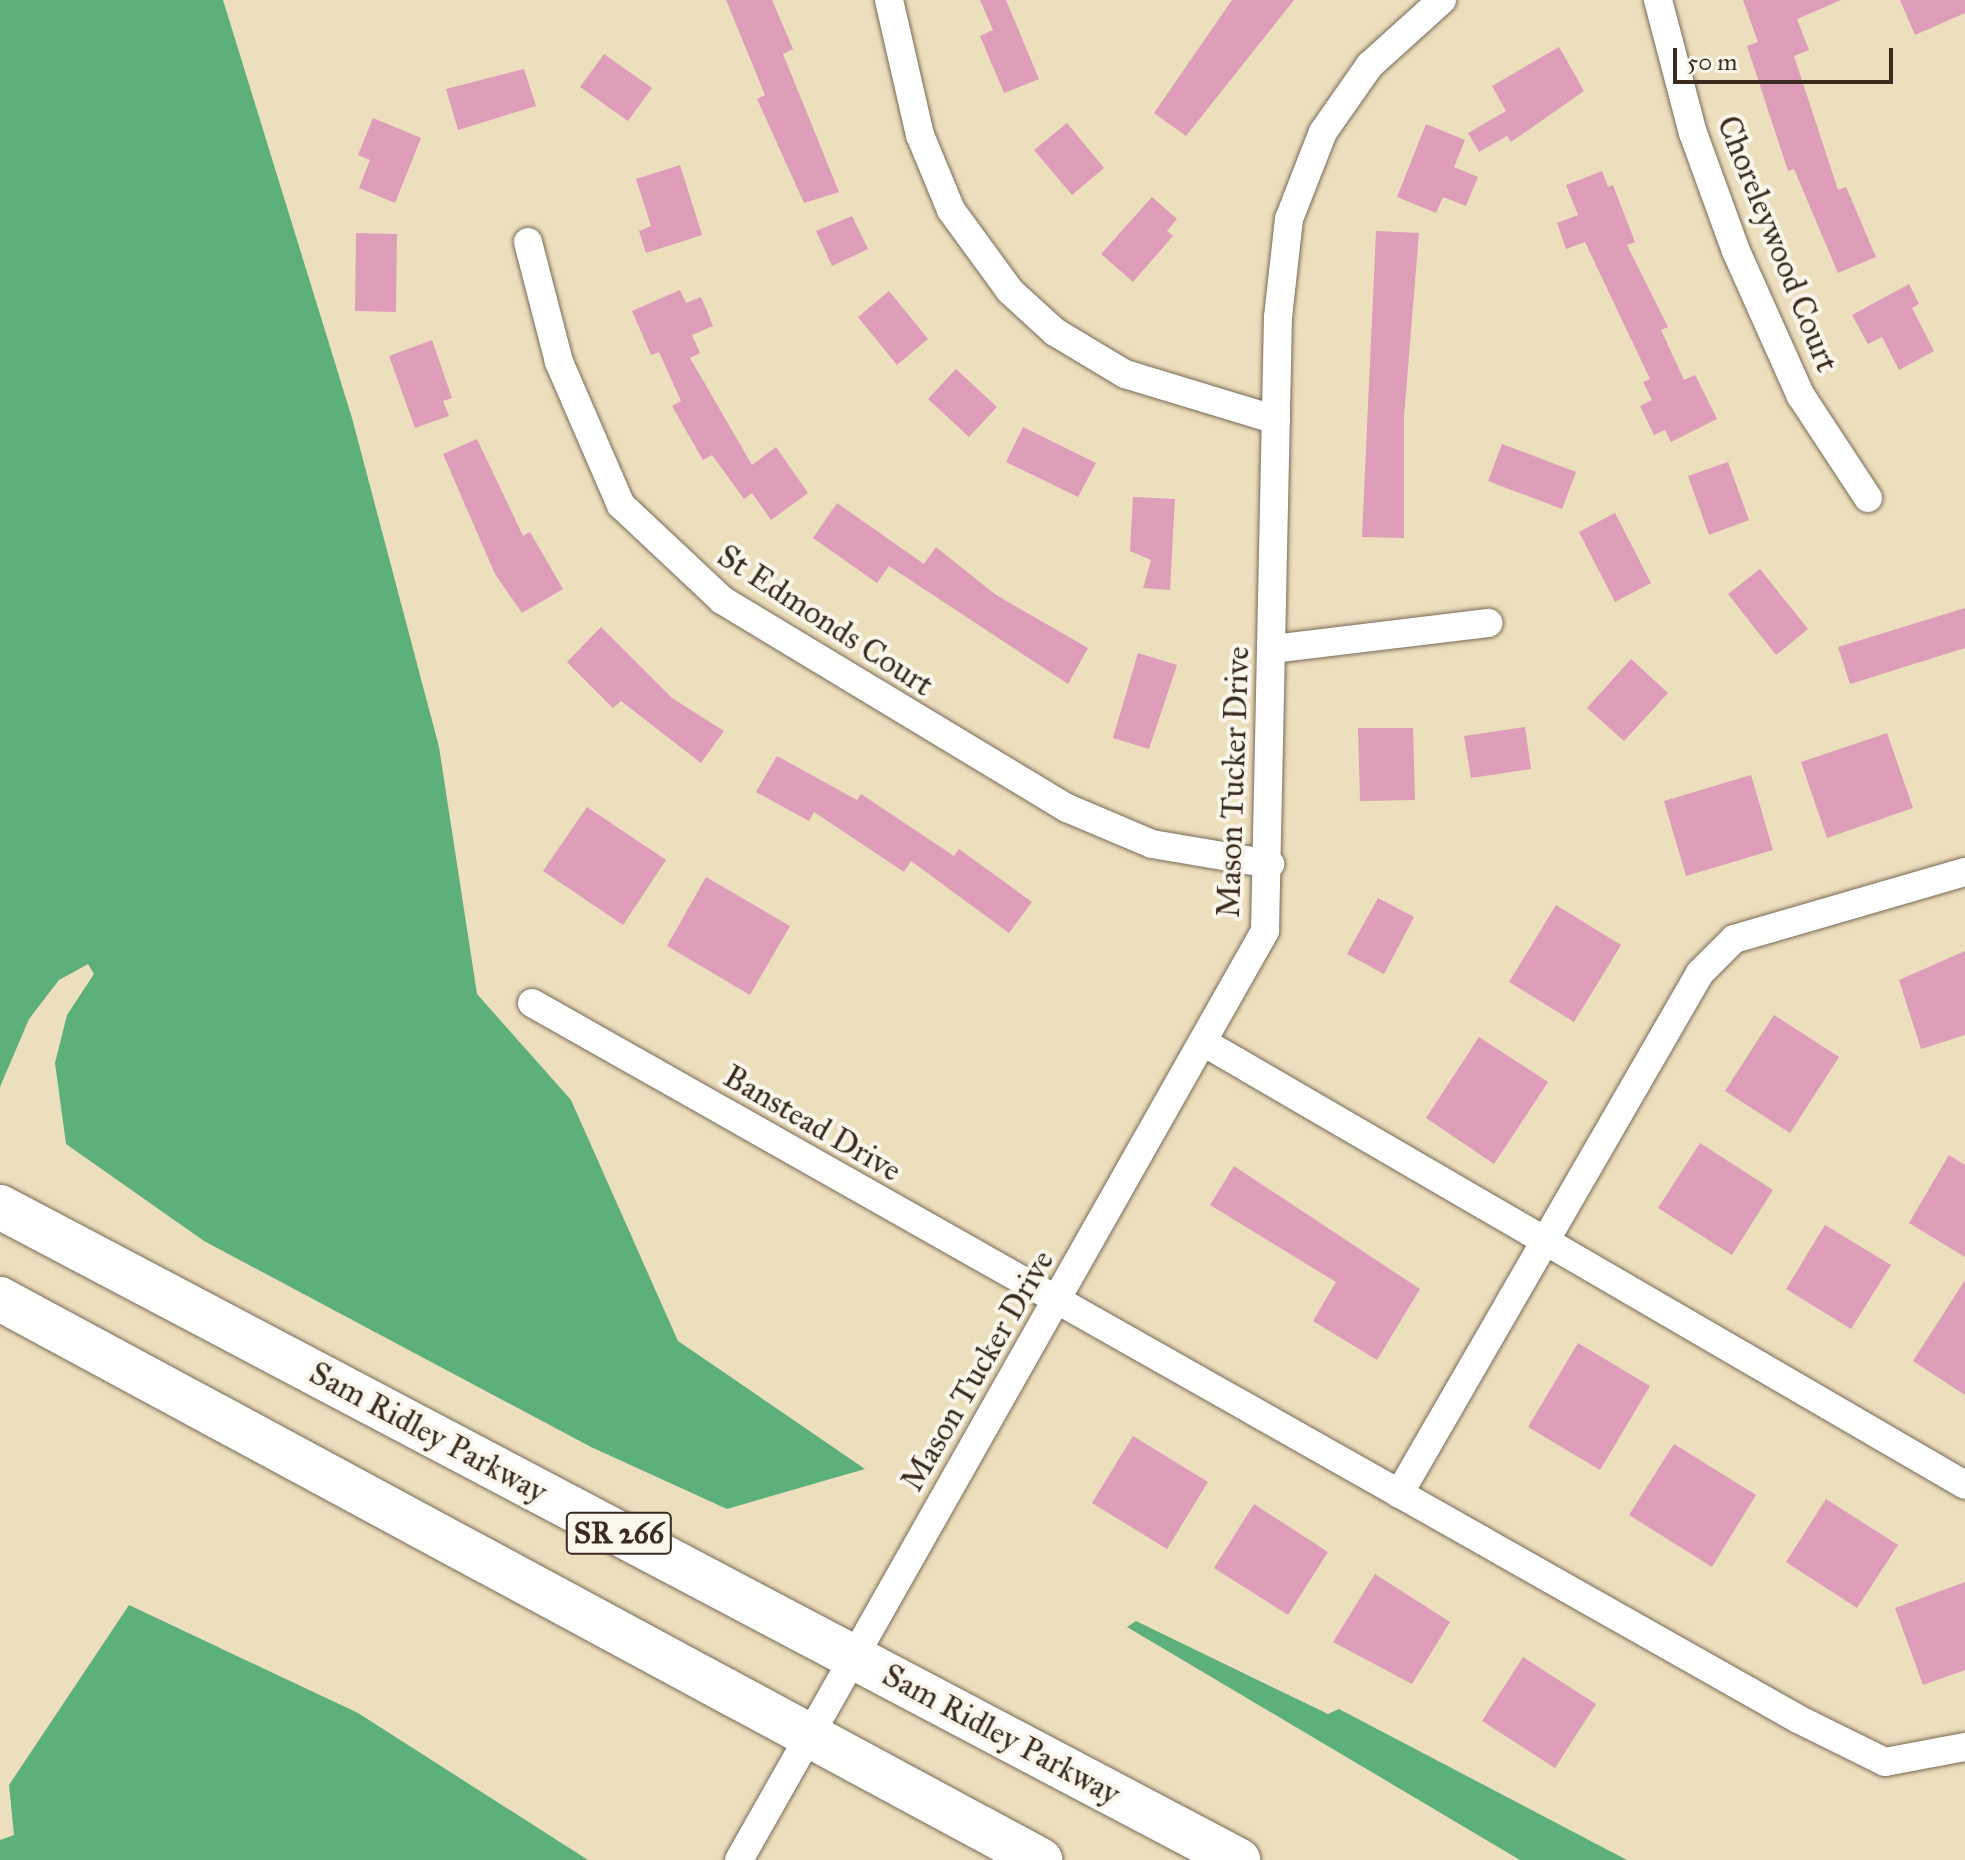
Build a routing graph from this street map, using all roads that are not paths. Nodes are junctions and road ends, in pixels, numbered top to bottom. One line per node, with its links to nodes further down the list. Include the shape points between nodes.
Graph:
1 (889, 0): 5 (street, via 920,135 951,210 1010,291 1055,332 1125,374)
2 (1442, 0): 5 (street, Mason Tucker Drive, via 1370,65 1318,147 1289,219)
3 (1658, 0): 6 (street, Choreleywood Court, via 1693,133 1736,251 1801,396)
4 (528, 242): 9 (street, St Edmonds Court, via 559,362 621,505 722,600 1067,808 1152,844)
5 (1276, 420): 8 (street, Mason Tucker Drive)
6 (1868, 498)
7 (1488, 623): 8 (street)
8 (1273, 649): 9 (street, Mason Tucker Drive)
9 (1270, 864): 12 (street, Mason Tucker Drive, via 1265,931)
10 (1965, 872): 14 (street, via 1734,939 1700,973)
11 (532, 1003): 16 (street, Banstead Drive)
12 (1203, 1042): 14 (street); 16 (street, Mason Tucker Drive)
13 (0, 1207): 19 (main road, Sam Ridley Parkway / SR 266)
14 (1546, 1246): 17 (street); 18 (street)
15 (0, 1299): 20 (main road, SR 266)
16 (1057, 1304): 18 (street, Banstead Drive); 19 (street, Mason Tucker Drive)
17 (1965, 1485)
18 (1399, 1494): 21 (street, Banstead Drive, via 1885,1762)
19 (853, 1657): 20 (street, Mason Tucker Drive); 24 (main road, Sam Ridley Parkway / SR 266)
20 (809, 1735): 22 (street, Mason Tucker Drive); 23 (main road, SR 266)
21 (1965, 1747)
22 (739, 1860)
23 (1040, 1860)
24 (1238, 1860)

